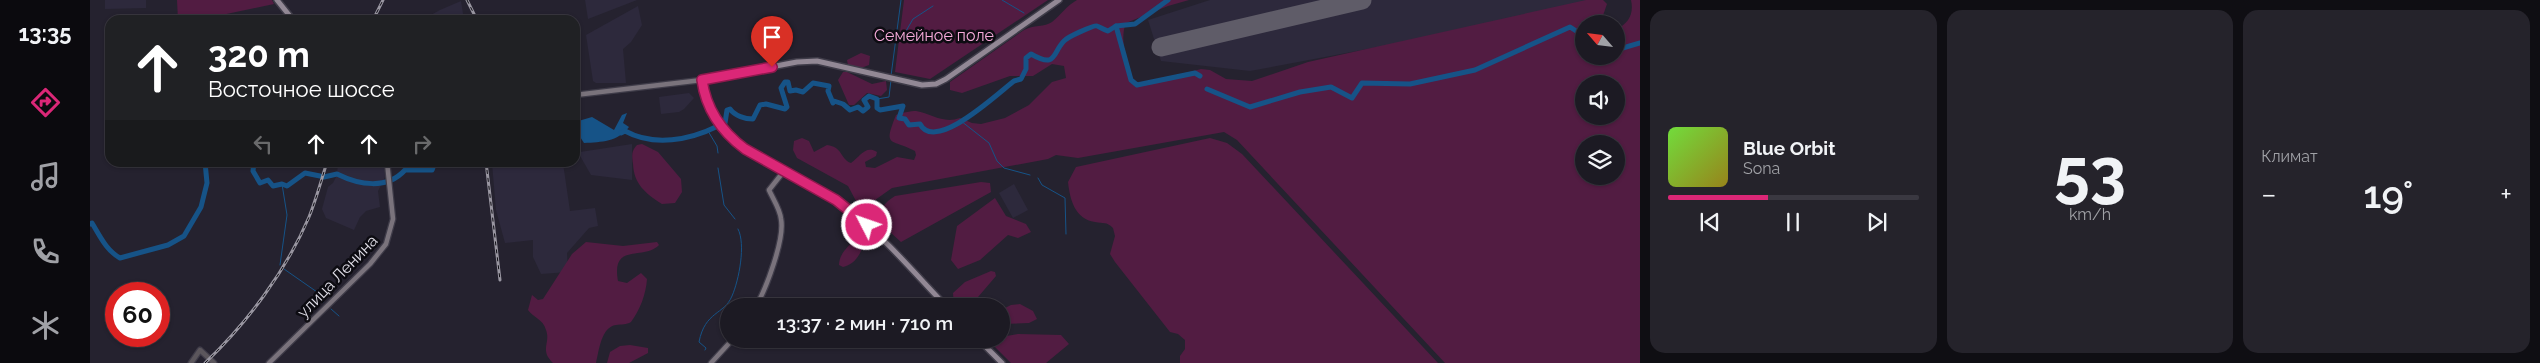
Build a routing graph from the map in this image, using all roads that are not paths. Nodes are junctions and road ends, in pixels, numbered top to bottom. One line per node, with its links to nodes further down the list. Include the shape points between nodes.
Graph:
1 (277, 0): 3 (main road)
2 (1059, 0): 4 (main road, via 936,84 922,85 817,61)
3 (289, 15)
4 (702, 80): 5 (main road); 7 (main road, via 706,98 722,128 738,144)
5 (580, 94)
6 (388, 167): 14 (main road, улица Ленина, via 393,219 391,234 380,253)
7 (784, 171): 8 (main road, via 769,190 782,228); 9 (main road, via 836,200 858,217)
8 (759, 298)
9 (938, 298)
10 (725, 348): 15 (main road)
11 (987, 348): 16 (main road)
12 (191, 363): 13 (street, via 200,350)
13 (214, 363)
14 (269, 363)
15 (711, 363)
16 (1002, 363)

